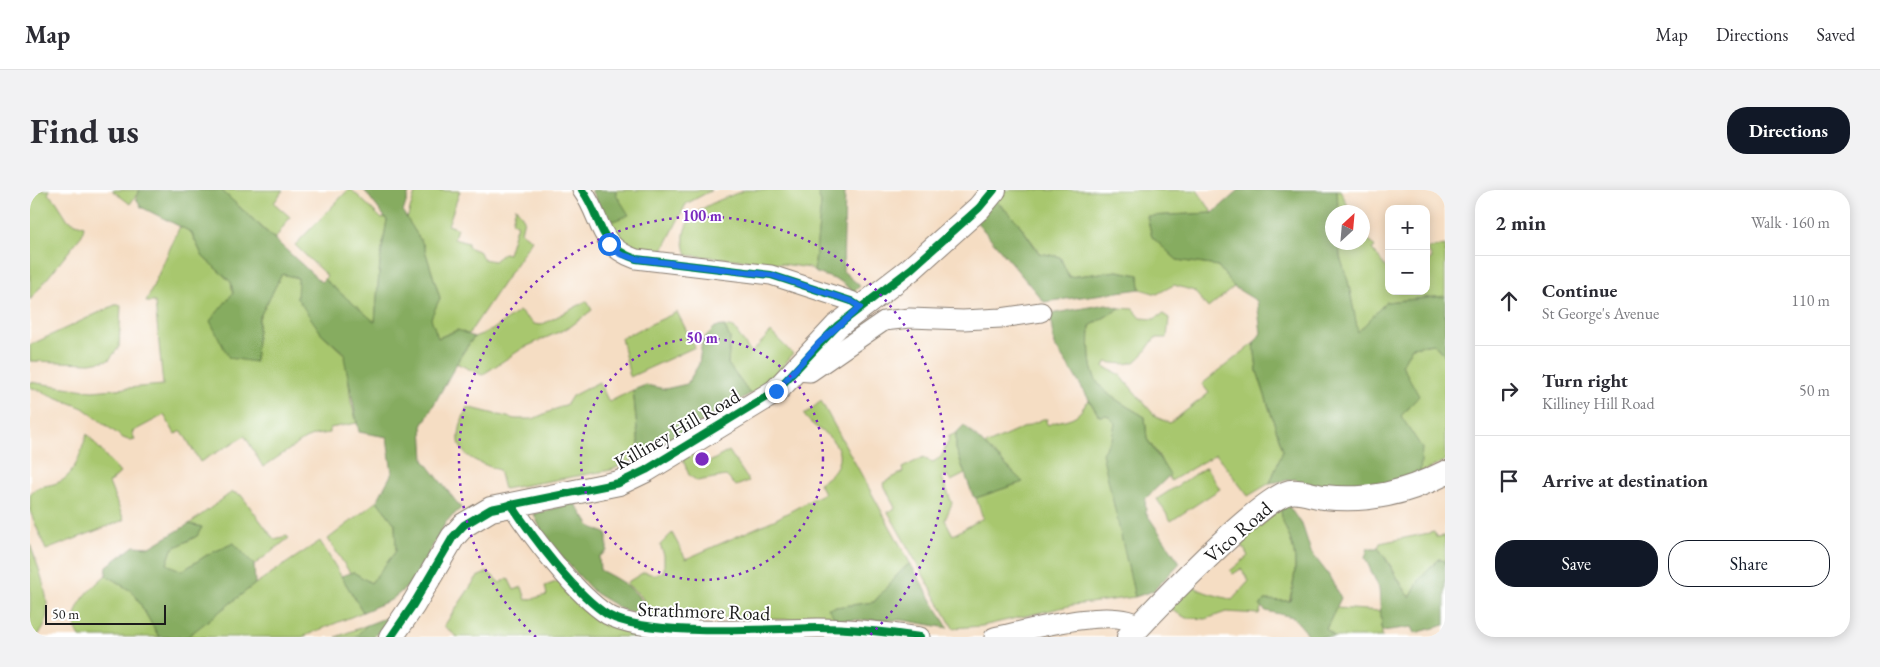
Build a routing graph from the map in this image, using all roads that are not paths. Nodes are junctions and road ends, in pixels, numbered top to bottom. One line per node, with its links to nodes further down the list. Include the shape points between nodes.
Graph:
1 (582, 190): 3 (street, via 609,244 620,254 636,259 771,275 851,301)
2 (994, 190): 3 (main road, Killiney Hill Road, via 926,256)
3 (860, 307): 5 (main road, Killiney Hill Road, via 819,343)
4 (1041, 312): 5 (street, via 1001,318 884,321 810,372)
5 (795, 371): 7 (main road, Killiney Hill Road, via 776,391 646,470 619,482)
6 (1445, 473): 8 (main road, Vico Road, via 1417,487 1380,497 1324,497 1291,492 1271,501 1214,551)
7 (511, 504): 9 (main road, Killiney Hill Road, via 479,515 464,525); 10 (street, Strathmore Road, via 538,543 589,599 608,615 626,624 648,629 742,631 820,628)
8 (1134, 632): 11 (street, via 1133,621 1098,618)
9 (391, 637)
10 (920, 637)
11 (994, 637)

